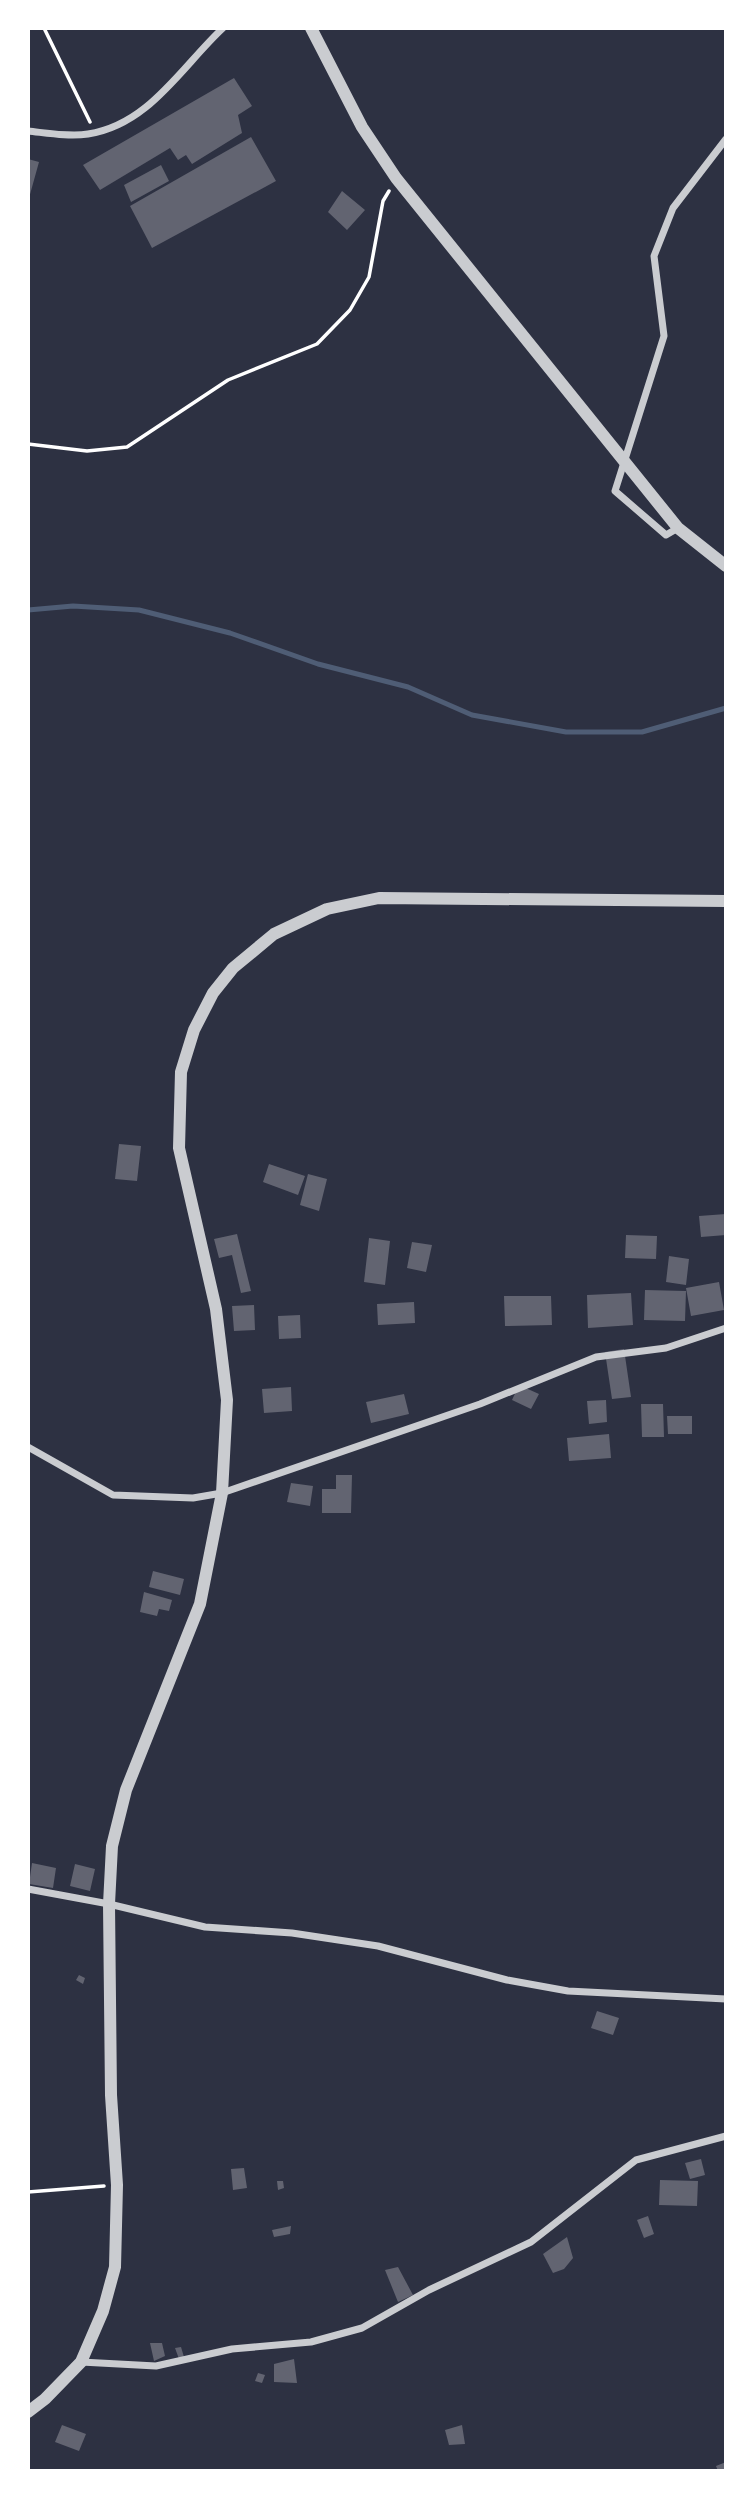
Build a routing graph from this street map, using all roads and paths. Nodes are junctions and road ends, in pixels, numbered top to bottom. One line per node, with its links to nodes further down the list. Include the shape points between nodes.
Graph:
1 (44, 28): 5 (path)
2 (223, 28): 5 (street, via 171,87 130,118)
3 (311, 28): 7 (street, via 362,127)
4 (28, 131): 5 (street)
5 (95, 133)
6 (726, 138): 9 (street, via 673,208 654,256 664,336 615,491 666,535)
7 (396, 178): 8 (path, via 383,201 369,277 350,310 317,344 228,380 127,447 87,452); 9 (street)
8 (28, 444)
9 (678, 528): 10 (street)
10 (726, 566)
11 (726, 901): 14 (street, via 379,898 327,909 274,934 233,968 213,993 194,1030 181,1072 179,1148 216,1309 228,1400)
12 (726, 1328): 14 (street, via 666,1348 596,1357 480,1404)
13 (28, 1447): 14 (street, via 113,1495 193,1498)
14 (222, 1493): 16 (street, via 200,1604 126,1790 112,1846)
15 (28, 1889): 16 (street)
16 (109, 1903): 17 (street, via 205,1927 292,1933 378,1946 568,1991); 19 (street)
17 (726, 1999)
18 (726, 2136): 21 (street, via 636,2160 531,2242 362,2328 311,2342 232,2349 156,2366)
19 (117, 2185): 20 (path); 21 (street, via 114,2267 103,2311)
20 (28, 2192)
21 (81, 2362): 22 (street)
22 (28, 2412)

